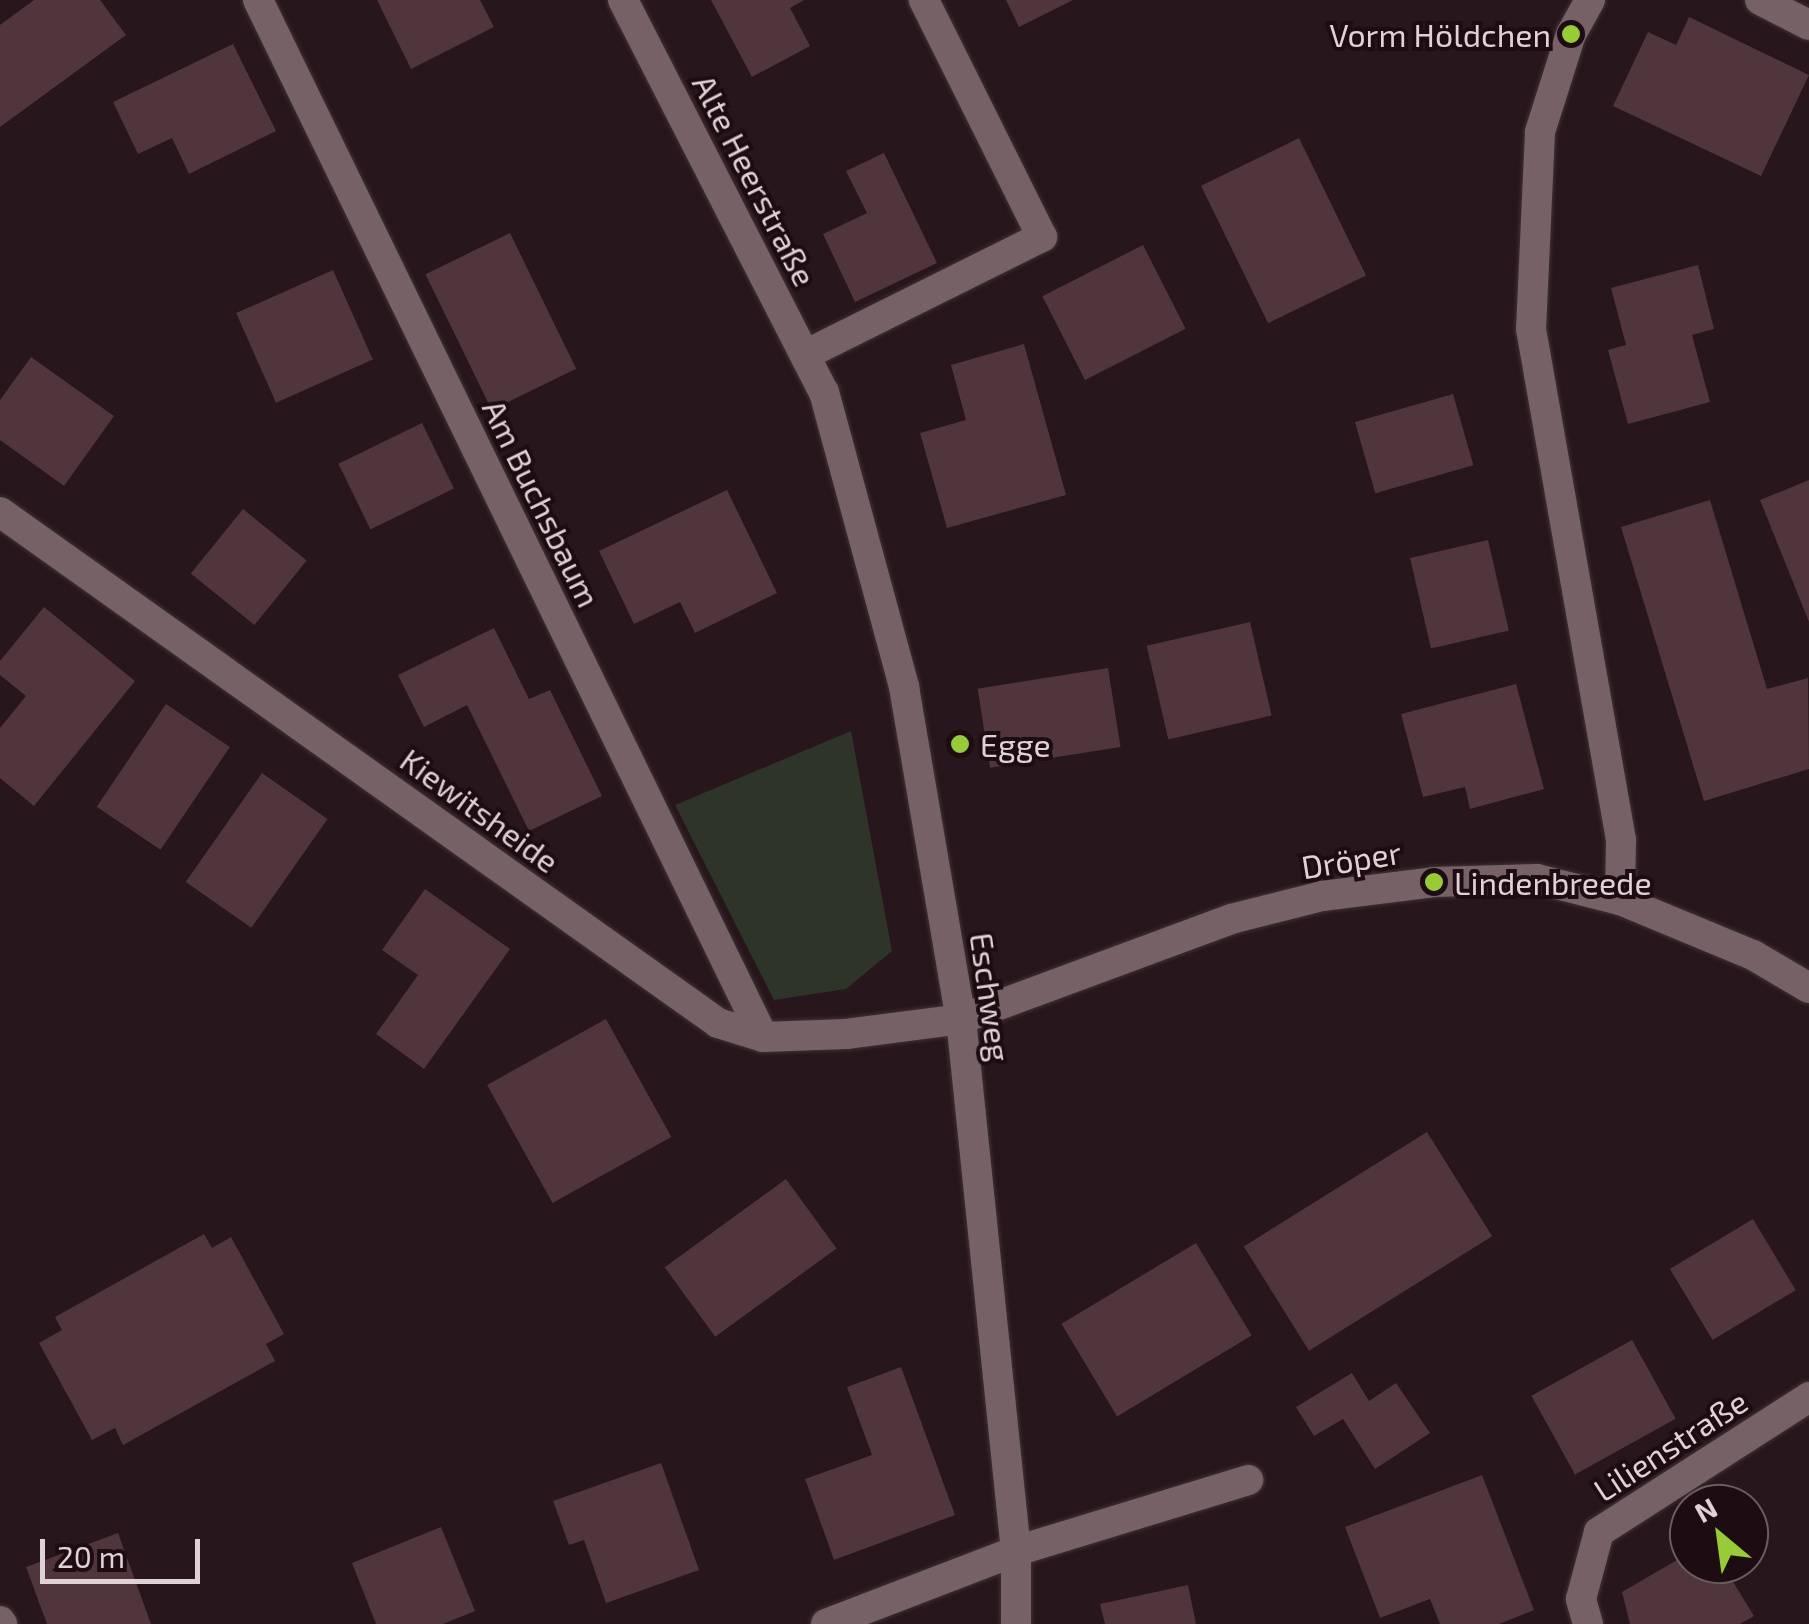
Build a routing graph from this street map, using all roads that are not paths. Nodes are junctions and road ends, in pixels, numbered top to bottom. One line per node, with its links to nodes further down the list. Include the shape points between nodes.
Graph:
1 (258, 0): 13 (street, Am Buchsbaum)
2 (623, 0): 7 (street, Alte Heerstraße)
3 (924, 0): 7 (street, via 1042,237)
4 (1590, 0): 10 (street, via 1571,34 1540,132 1531,329 1615,804)
5 (1760, 0): 6 (street)
6 (1809, 25)
7 (805, 355): 8 (street, Alte Heerstraße)
8 (824, 392): 12 (street, Eschweg, via 904,687)
9 (0, 512): 13 (street, Kiewitsheide, via 718,1023)
10 (1620, 900): 11 (street, Dröper, via 1753,955); 12 (street, Dröper, via 1537,879 1434,882 1322,896 1231,919)
11 (1809, 988)
12 (961, 1019): 13 (street, Kiewitsheide); 16 (street, Eschweg)
13 (763, 1037)
14 (1809, 1397): 19 (street, Lilienstraße, via 1598,1532 1581,1598)
15 (1248, 1480): 16 (street)
16 (1016, 1551): 17 (street); 18 (street, Eschweg)
17 (826, 1624)
18 (1016, 1624)
19 (1588, 1624)

